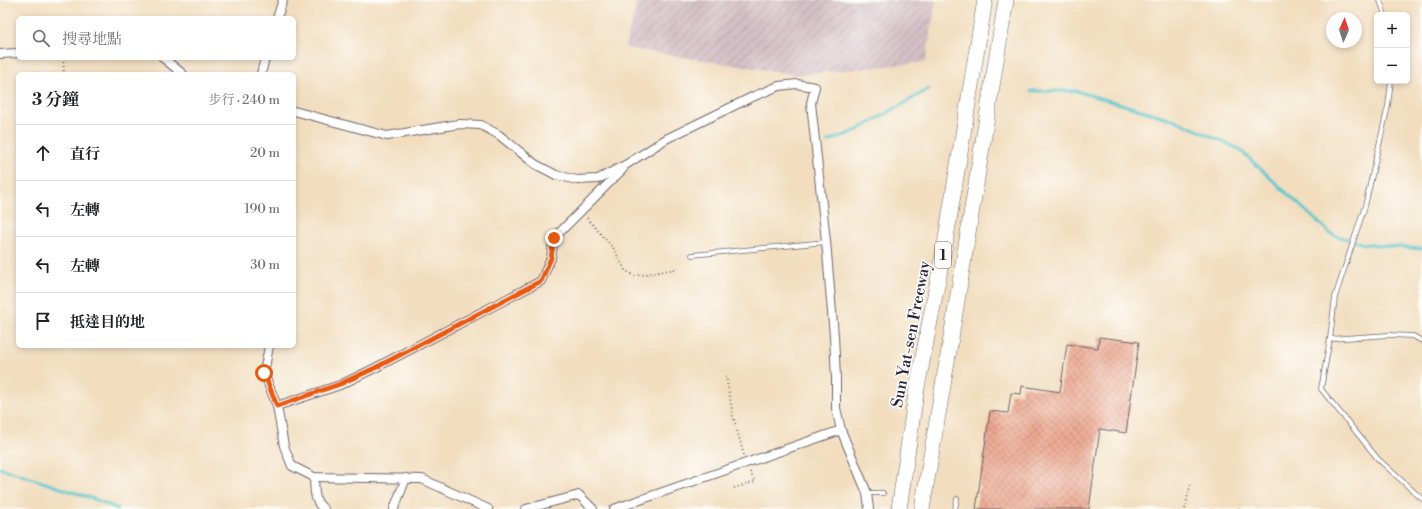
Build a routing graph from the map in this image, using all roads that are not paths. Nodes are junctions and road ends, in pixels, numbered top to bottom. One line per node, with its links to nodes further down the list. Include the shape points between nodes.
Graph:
1 (282, 0): 6 (street)
2 (985, 0): 21 (highway, Sun Yat-sen Freeway / 1, via 945,244)
3 (1006, 0): 39 (highway, 1)
4 (1380, 0): 5 (lane)
5 (1384, 12)
6 (278, 16)
7 (16, 52): 8 (street)
8 (0, 54)
9 (166, 60): 11 (street)
10 (264, 60): 12 (street)
11 (180, 72)
12 (262, 72)
13 (1391, 84): 18 (lane, via 1365,206 1335,297)
14 (296, 112): 15 (street, via 388,136 459,124 482,125 499,135 535,164 556,175 577,180 598,179)
15 (628, 164): 16 (street, via 666,139 752,97 779,86 815,86 811,103); 22 (street, via 554,238 551,258 541,281 375,368 340,384)
16 (826, 242): 17 (lane); 23 (street, via 834,336 836,408)
17 (692, 255)
18 (1330, 339): 19 (lane, via 1389,335 1413,336); 29 (lane, via 1321,389 1378,459)
19 (1422, 341)
20 (269, 348): 22 (street, via 264,373)
21 (916, 393): 37 (highway); 38 (highway, Sun Yat-sen Freeway / 1)
22 (277, 406): 24 (street, via 284,446 292,466)
23 (841, 430): 26 (street); 35 (street)
24 (314, 477): 25 (street); 30 (street, via 315,499)
25 (406, 478): 31 (street); 32 (street, via 422,479)
26 (867, 493): 27 (lane); 36 (street)
27 (883, 493)
28 (956, 499): 40 (lane)
29 (1422, 499)
30 (324, 509)
31 (394, 509)
32 (488, 509)
33 (526, 509): 34 (street, via 579,495)
34 (593, 509)
35 (614, 509)
36 (869, 509)
37 (891, 509)
38 (900, 509)
39 (922, 509)
40 (955, 509)

